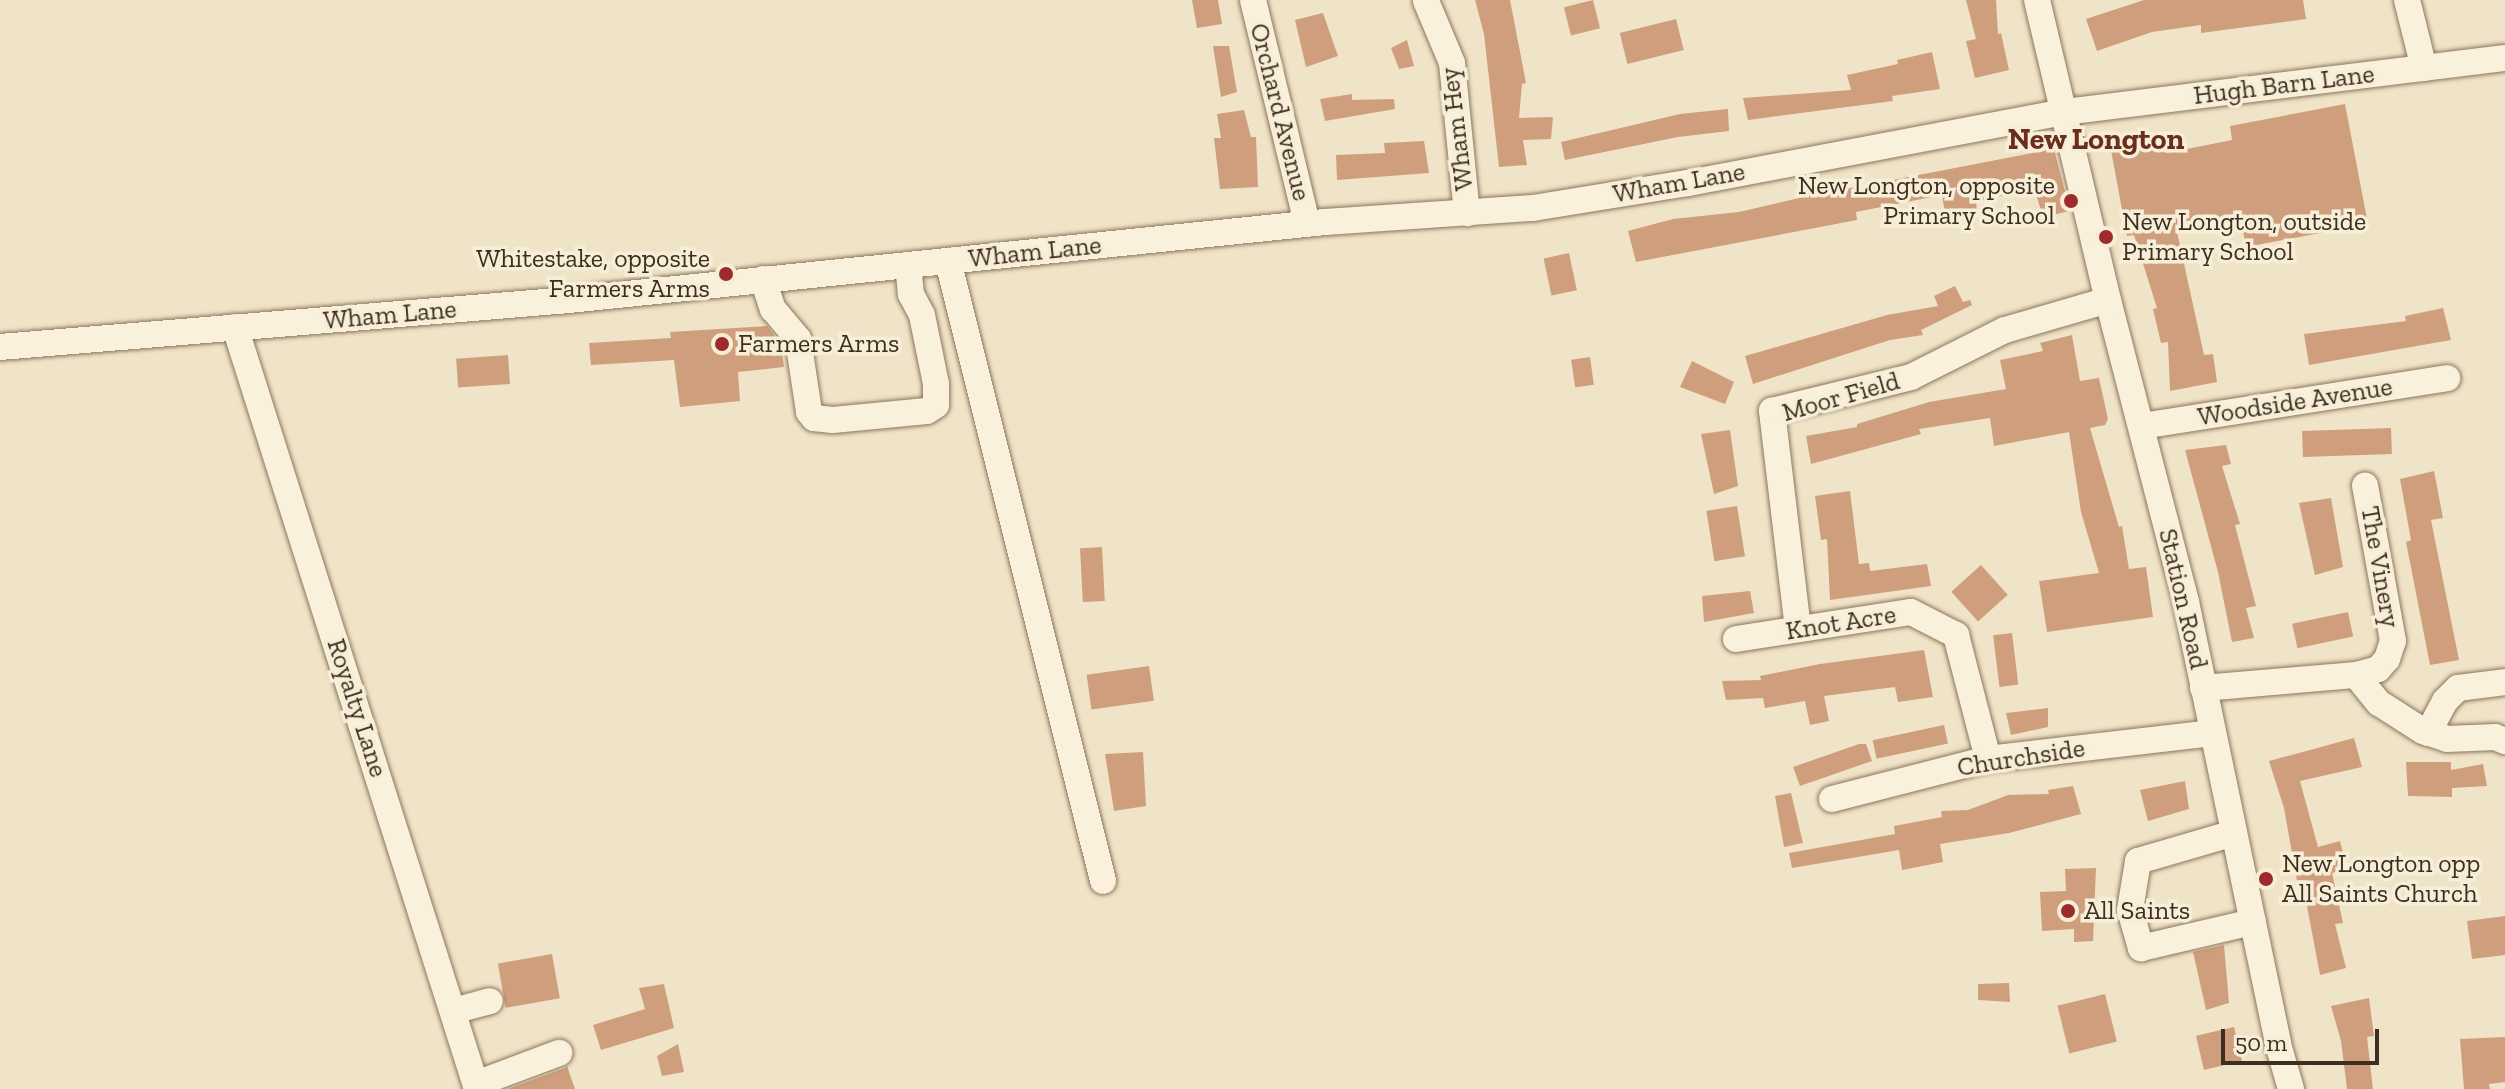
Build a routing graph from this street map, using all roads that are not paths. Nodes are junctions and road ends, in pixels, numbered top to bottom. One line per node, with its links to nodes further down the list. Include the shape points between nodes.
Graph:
1 (1253, 0): 9 (street, Orchard Avenue)
2 (2037, 0): 7 (street, Station Road)
3 (2407, 0): 6 (street)
4 (1426, 1): 8 (street, Wham Hey, via 1452,63)
5 (2505, 58): 6 (street, Hugh Barn Lane)
6 (2424, 68): 7 (street, Hugh Barn Lane)
7 (2064, 112): 8 (street, Wham Lane, via 1688,183); 13 (street, Station Road)
8 (1467, 213): 9 (street, Wham Lane)
9 (1307, 223): 10 (street, Wham Lane)
10 (948, 261): 11 (street, Wham Lane); 30 (street)
11 (908, 265): 12 (street, Wham Lane); 12 (street, via 936,384 936,405 927,411 849,419 821,420 809,412 798,339 773,309)
12 (763, 279): 14 (street, Wham Lane)
13 (2108, 300): 17 (street, Station Road); 19 (street, Moor Field, via 2005,330 1911,377 1772,411)
14 (235, 327): 15 (street, Wham Lane); 33 (street, Royalty Lane)
15 (0, 347)
16 (2447, 378): 17 (street, Woodside Avenue)
17 (2142, 426): 23 (street, Station Road)
18 (2365, 485): 21 (street, The Vinery, via 2393,641 2378,669)
19 (1798, 629): 20 (street, Knot Acre); 27 (street, Knot Acre, via 1911,612 1956,635)
20 (1736, 639)
21 (2356, 675): 23 (street, The Vinery); 25 (street, via 2379,703)
22 (2505, 682): 25 (street, via 2458,688)
23 (2203, 688): 24 (street, Station Road)
24 (2213, 733): 27 (street, Churchside); 29 (street, Station Road)
25 (2428, 733): 26 (street, via 2447,739)
26 (2505, 741)
27 (1988, 759): 28 (street, Churchside)
28 (1832, 799)
29 (2234, 833): 31 (street, Station Road); 31 (street, via 2138,861 2130,910 2141,948)
30 (1103, 881)
31 (2253, 922): 36 (street, Station Road)
32 (490, 1001): 33 (street)
33 (453, 1011): 35 (street, Royalty Lane)
34 (559, 1053): 35 (street)
35 (477, 1086)
36 (2291, 1089)

